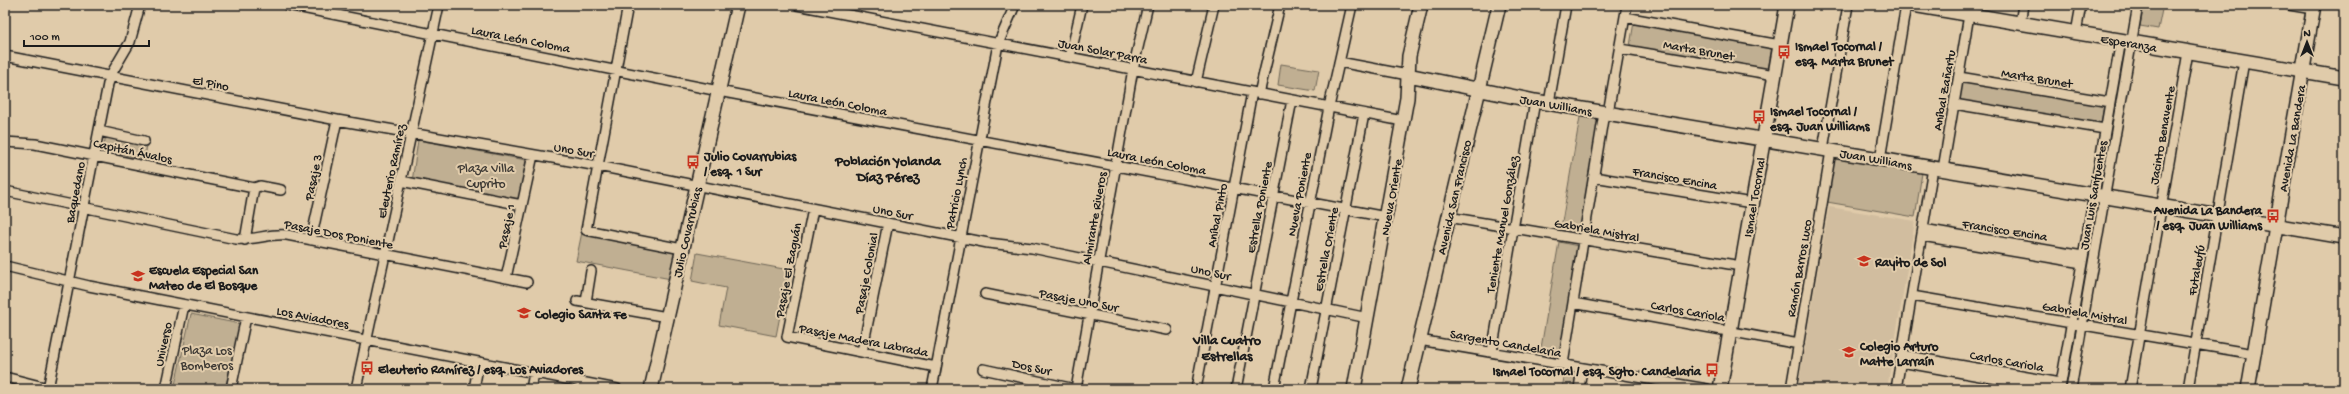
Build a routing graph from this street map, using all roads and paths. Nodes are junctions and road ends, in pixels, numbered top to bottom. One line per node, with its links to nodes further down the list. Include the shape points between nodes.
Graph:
1 (140, 5): 46 (street, Baquedano, via 130,42)
2 (287, 5): 31 (street, Laura León Coloma)
3 (439, 5): 31 (street, Eleuterio Ramírez)
4 (628, 5): 42 (street)
5 (738, 5): 51 (street, Julio Covarrubias)
6 (797, 5): 33 (street, Juan Solar Parra)
7 (1015, 5): 33 (street, Patricio Lynch)
8 (1082, 5): 38 (street)
9 (1148, 5): 41 (street, Almirante Riveros)
10 (1214, 5): 49 (street)
11 (1280, 5): 52 (street, Aníbal Pinto)
12 (1352, 5): 40 (street, Nueva Poniente)
13 (1421, 5): 44 (street, Nueva Oriente, via 1409,56)
14 (1499, 5): 50 (street, Avenida San Francisco)
15 (1566, 5): 56 (street)
16 (1627, 5): 28 (street)
17 (1787, 5): 34 (street, Ismael Tocornal)
18 (1848, 5): 70 (street, Ramón Barros Luco)
19 (1906, 5): 73 (street)
20 (1913, 5): 25 (street, Esperanza)
21 (2023, 5): 29 (street)
22 (2081, 5): 30 (street)
23 (2138, 5): 32 (street, Juan Luis Sanfuentes)
24 (2289, 5): 26 (street)
25 (1936, 7): 27 (street, Esperanza)
26 (2314, 7): 43 (street, Avenida La Bandera)
27 (1966, 11): 29 (street, Esperanza); 47 (street, Aníbal Zañartu)
28 (1625, 18): 34 (street, Marta Brunet); 35 (street)
29 (2020, 23): 30 (street, Esperanza)
30 (2076, 33): 32 (street, Esperanza)
31 (433, 34): 42 (street, Laura León Coloma); 65 (street, Eleuterio Ramírez)
32 (2126, 41): 36 (street, Esperanza); 55 (street, Juan Luis Sanfuentes); 85 (street, Juan Luis Sanfuentes)
33 (998, 44): 38 (street, Juan Solar Parra); 67 (street, Patricio Lynch)
34 (1780, 45): 45 (street, Ismael Tocornal)
35 (1620, 48): 45 (street, Marta Brunet); 59 (street)
36 (2188, 52): 39 (street, Esperanza); 89 (street, Jacinto Benavente)
37 (5, 56): 46 (street, El Pino)
38 (1070, 57): 41 (street, Juan Solar Parra)
39 (2244, 61): 43 (street, Esperanza); 93 (street, Futaleufú)
40 (1339, 62): 44 (street); 58 (street, Nueva Poniente)
41 (1133, 69): 49 (street, Juan Solar Parra); 75 (street, Almirante Riveros)
42 (616, 71): 51 (street, Laura León Coloma); 74 (street)
43 (2303, 71): 48 (street, Esperanza); 97 (street, Avenida La Bandera)
44 (1408, 75): 50 (street, Juan Williams); 62 (street, Nueva Oriente)
45 (1775, 75): 66 (street, Ismael Tocornal)
46 (110, 76): 61 (street, El Pino); 64 (street, Baquedano)
47 (1959, 77): 55 (street, Marta Brunet); 57 (street, Aníbal Zañartu)
48 (2344, 78)
49 (1196, 82): 52 (street, Juan Solar Parra)
50 (1478, 90): 54 (street, Juan Williams); 95 (street, Avenida San Francisco)
51 (718, 91): 67 (street, Laura León Coloma); 79 (street, Julio Covarrubias)
52 (1256, 93): 53 (street, Juan Solar Parra); 81 (street, Aníbal Pinto)
53 (1292, 100): 58 (street, Juan Solar Parra); 84 (street, Estrella Poniente)
54 (1535, 101): 56 (street, Juan Williams); 98 (street, Teniente Manuel González)
55 (2110, 102): 63 (street, Juan Luis Sanfuentes)
56 (1549, 103): 59 (street, Juan Williams)
57 (1954, 104): 63 (street); 76 (street, Aníbal Zañartu)
58 (1329, 107): 60 (street, Juan Solar Parra); 86 (street, Nueva Poniente)
59 (1606, 113): 66 (street, Juan Williams); 77 (street)
60 (1364, 114): 62 (street, Juan Solar Parra); 92 (street, Estrella Oriente)
61 (337, 120): 65 (street, El Pino); 103 (street, Pasaje 3)
62 (1403, 121): 94 (street, Nueva Oriente)
63 (2105, 129): 85 (street, Juan Luis Sanfuentes)
64 (99, 131): 68 (street); 71 (street, Baquedano)
65 (411, 133): 72 (street, Uno Sur); 78 (street, Eleuterio Ramírez)
66 (1763, 139): 70 (street, Juan Williams); 87 (street, Ismael Tocornal)
67 (978, 140): 75 (street, Laura León Coloma); 101 (street, Patricio Lynch)
68 (144, 141)
69 (5, 142): 71 (street, Capitán Ávalos, via 28,143)
70 (1828, 150): 73 (street, Juan Williams); 135 (street, Ramón Barros Luco)
71 (95, 155): 80 (street, Capitán Ávalos); 90 (street, Baquedano)
72 (533, 155): 74 (street, Uno Sur); 88 (street, Pasaje 1)
73 (1880, 159): 76 (street, Juan Williams)
74 (598, 166): 79 (street, Uno Sur); 105 (street, via 586,230)
75 (1116, 166): 81 (street, Laura León Coloma); 108 (street, Almirante Riveros)
76 (1938, 169): 85 (street, Juan Williams); 99 (street, Aníbal Zañartu)
77 (1594, 177): 87 (street, Francisco Encina); 104 (street)
78 (401, 181): 88 (street); 106 (street, Eleuterio Ramírez)
79 (696, 186): 91 (street, Uno Sur); 105 (street, Julio Covarrubias)
80 (254, 188): 82 (street, Capitán Ávalos, via 260,186); 102 (street)
81 (1234, 188): 84 (street, Laura León Coloma); 115 (street, Aníbal Pinto)
82 (281, 190)
83 (5, 191): 90 (street, Pasaje Dos Poniente)
84 (1273, 195): 86 (street, Laura León Coloma); 117 (street, Estrella Poniente)
85 (2099, 196): 89 (street, Juan Williams); 107 (street, Juan Luis Sanfuentes); 128 (street, Juan Luis Sanfuentes)
86 (1310, 202): 92 (street, Laura León Coloma); 119 (street, Nueva Poniente)
87 (1752, 203): 110 (street, Ismael Tocornal)
88 (522, 205): 112 (street, Pasaje 1)
89 (2162, 206): 93 (street, Juan Williams); 131 (street, Jacinto Benavente)
90 (84, 208): 102 (street, Pasaje Dos Poniente); 113 (street, Baquedano)
91 (813, 209): 96 (street, Uno Sur); 132 (street, Pasaje El Zaguán)
92 (1346, 209): 94 (street, Laura León Coloma); 122 (street, Estrella Oriente)
93 (2218, 216): 97 (street, Juan Williams); 136 (street, Futaleufú)
94 (1386, 217): 126 (street, Nueva Oriente)
95 (1448, 217): 98 (street, Gabriela Mistral); 134 (street, Avenida San Francisco)
96 (888, 223): 101 (street, Uno Sur); 137 (street, Pasaje Colonial)
97 (2276, 226): 100 (street, Juan Williams); 139 (street, Avenida La Bandera)
98 (1513, 228): 104 (street, Gabriela Mistral); 138 (street, Teniente Manuel González)
99 (1922, 232): 107 (street, Francisco Encina); 118 (street, Aníbal Zañartu)
100 (2344, 237)
101 (960, 238): 108 (street, Uno Sur, via 1032,248); 143 (street, Patricio Lynch)
102 (245, 240): 103 (street, Pasaje Dos Poniente, via 276,234)
103 (311, 240): 106 (street, Pasaje Dos Poniente)
104 (1583, 240): 110 (street, Gabriela Mistral); 120 (street)
105 (682, 249): 125 (street, Julio Covarrubias)
106 (385, 254): 112 (street, Pasaje Dos Poniente); 133 (street, Eleuterio Ramírez)
107 (2083, 259): 127 (street, Juan Luis Sanfuentes)
108 (1099, 262): 115 (street, Uno Sur); 123 (street, Almirante Riveros)
109 (5, 266): 113 (street, Los Aviadores)
110 (1741, 266): 130 (street, Ismael Tocornal)
111 (591, 271): 125 (street, via 581,301)
112 (506, 278): 114 (street, Pasaje Dos Poniente)
113 (70, 282): 121 (street, Los Aviadores); 150 (street, Baquedano)
114 (527, 282)
115 (1216, 286): 117 (street, Uno Sur); 160 (street, Aníbal Pinto)
116 (985, 294): 123 (street, Pasaje Uno Sur)
117 (1254, 294): 119 (street, Uno Sur); 161 (street, Estrella Poniente)
118 (1912, 296): 127 (street, Gabriela Mistral); 140 (street, Aníbal Zañartu)
119 (1291, 302): 122 (street, Uno Sur); 162 (street, Nueva Poniente)
120 (1573, 303): 130 (street, Carlos Cariola); 142 (street)
121 (184, 305): 124 (street, Los Aviadores); 151 (street, Universo)
122 (1326, 309): 126 (street, Uno Sur); 163 (street, Estrella Oriente)
123 (1089, 314): 129 (street, Pasaje Uno Sur); 159 (street, Almirante Riveros)
124 (246, 317): 133 (street, Los Aviadores); 152 (street)
125 (667, 317): 157 (street, Julio Covarrubias)
126 (1368, 318): 164 (street, Nueva Oriente)
127 (2072, 323): 128 (street, Gabriela Mistral); 149 (street, Juan Luis Sanfuentes)
128 (2082, 325): 131 (street, Gabriela Mistral); 172 (street, Juan Luis Sanfuentes)
129 (1167, 330)
130 (1730, 331): 135 (street, Carlos Cariola); 169 (street, Ismael Tocornal)
131 (2140, 335): 136 (street, Gabriela Mistral); 173 (street, Jacinto Benavente)
132 (787, 337): 137 (street, Pasaje Madera Labrada)
133 (367, 340): 141 (street, Los Aviadores); 153 (street, Eleuterio Ramírez)
134 (1419, 340): 138 (street, Sargento Candelaria); 165 (street, Avenida San Francisco)
135 (1798, 344): 170 (street, Ramón Barros Luco)
136 (2196, 344): 139 (street, Gabriela Mistral); 174 (street, Futaleufú)
137 (862, 352): 143 (street, Pasaje Madera Labrada)
138 (1492, 352): 142 (street, Sargento Candelaria)
139 (2254, 354): 175 (street, Avenida La Bandera)
140 (1901, 359): 149 (street, Carlos Cariola); 171 (street, Aníbal Zañartu)
141 (479, 362): 146 (street, Los Aviadores); 154 (street)
142 (1563, 364): 144 (street, Sargento Candelaria)
143 (936, 366): 158 (street, Patricio Lynch)
144 (1582, 368): 148 (street, Sargento Candelaria); 166 (street)
145 (983, 369): 159 (street, Dos Sur)
146 (534, 373): 155 (street); 156 (street, Los Aviadores)
147 (5, 377): 150 (street)
148 (1650, 379): 167 (street); 168 (street, Sargento Candelaria)
149 (2059, 387)
150 (48, 388)
151 (166, 389)
152 (231, 389)
153 (356, 389)
154 (474, 389)
155 (531, 389)
156 (616, 389)
157 (651, 389)
158 (932, 389)
159 (1075, 389)
160 (1196, 389)
161 (1236, 389)
162 (1274, 389)
163 (1311, 389)
164 (1354, 389)
165 (1408, 389)
166 (1579, 389)
167 (1648, 389)
168 (1707, 389)
169 (1720, 389)
170 (1791, 389)
171 (1896, 389)
172 (2071, 389)
173 (2130, 389)
174 (2188, 389)
175 (2248, 389)

